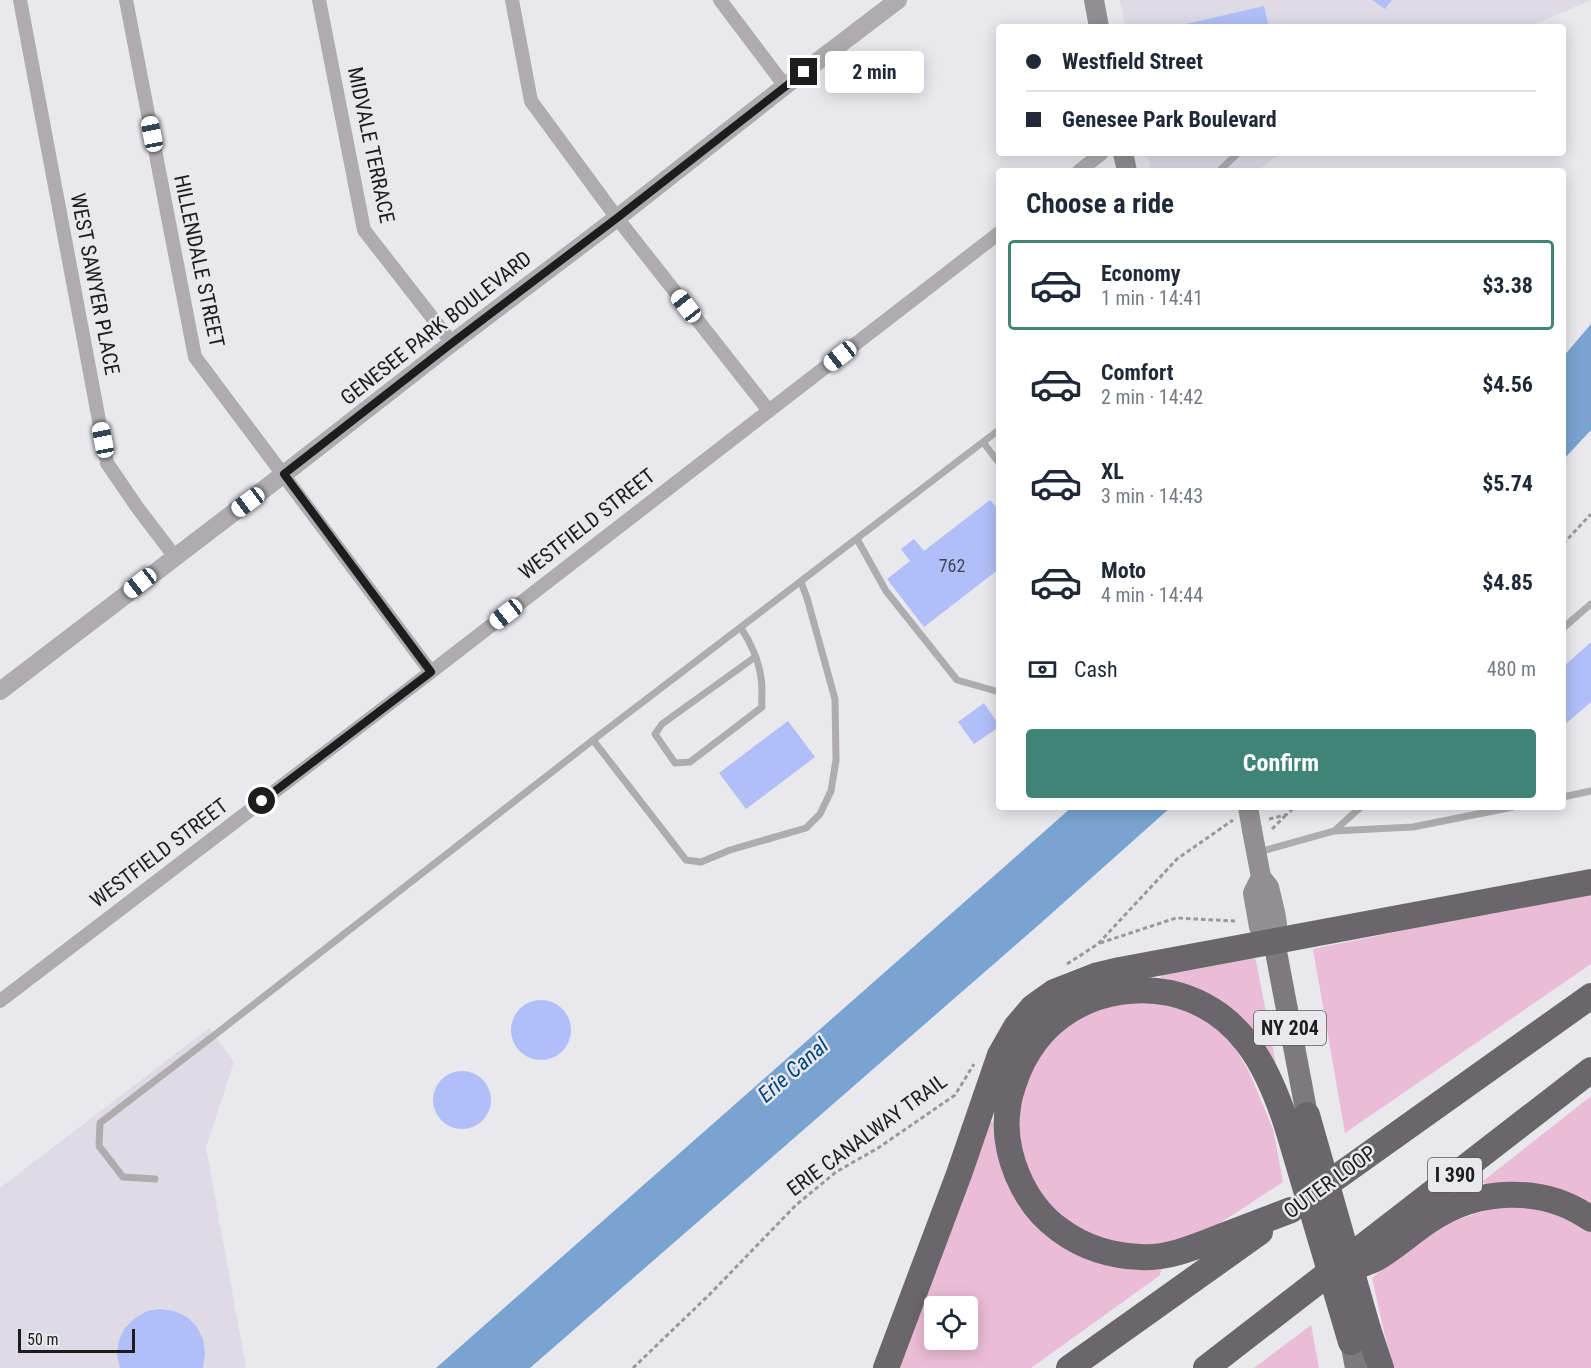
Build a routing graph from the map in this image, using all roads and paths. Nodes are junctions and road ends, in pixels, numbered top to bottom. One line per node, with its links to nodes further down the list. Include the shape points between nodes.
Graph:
1 (20, 0): 25 (street, WEST SAWYER PLACE, via 107,463)
2 (126, 0): 21 (street, HILLENDALE STREET, via 195,357)
3 (319, 0): 16 (street, MIDVALE TERRACE, via 364,230)
4 (512, 0): 14 (street, via 531,100)
5 (720, 0): 9 (street)
6 (898, 0): 9 (street, GENESEE PARK BOULEVARD)
7 (1098, 1): 8 (main road)
8 (1100, 24)
9 (785, 86): 14 (street, GENESEE PARK BOULEVARD)
10 (1098, 156): 12 (street)
11 (1235, 156): 13 (lane)
12 (1082, 168)
13 (1222, 168)
14 (617, 218): 16 (street, GENESEE PARK BOULEVARD); 17 (street)
15 (996, 234): 17 (street, WESTFIELD STREET)
16 (452, 343): 21 (street, GENESEE PARK BOULEVARD)
17 (769, 411): 31 (street, WESTFIELD STREET)
18 (996, 431): 19 (lane)
19 (983, 442): 20 (lane); 23 (lane)
20 (996, 459)
21 (284, 474): 25 (street, GENESEE PARK BOULEVARD); 31 (street, HILLENDALE STREET)
22 (1591, 514): 24 (path)
23 (857, 539): 26 (lane); 33 (lane, via 886,591 957,680)
24 (1566, 541)
25 (175, 557): 32 (street, GENESEE PARK BOULEVARD)
26 (801, 582): 29 (lane); 34 (lane, via 835,699 836,760 831,791 820,814 806,828 701,862 686,860)
27 (1591, 604): 28 (lane)
28 (1566, 625)
29 (741, 628): 30 (lane); 34 (lane)
30 (755, 657): 30 (lane, via 761,677 762,707 690,762 675,763 655,734 662,724)
31 (431, 672): 51 (street, WESTFIELD STREET)
32 (0, 691)
33 (996, 691)
34 (593, 740): 55 (lane, via 100,1123 99,1146 123,1177)
35 (1591, 791): 36 (lane)
36 (1566, 796)
37 (1291, 810): 40 (path)
38 (1358, 810): 43 (lane)
39 (1498, 810): 43 (lane, via 1413,827)
40 (1286, 815): 41 (path); 42 (path)
41 (1269, 819)
42 (1253, 820): 44 (main road); 48 (path, via 1177,859)
43 (1334, 831): 44 (lane)
44 (1257, 853): 47 (main road, via 1261,877 1269,887 1275,912)
45 (1591, 882): 47 (highway)
46 (1235, 921): 48 (path, via 1176,918)
47 (1273, 939): 54 (main road, NY 204); 61 (highway, via 1095,976 1054,992 1033,1007 1000,1055)
48 (1098, 944): 49 (path)
49 (1060, 969)
50 (1591, 996): 56 (highway, OUTER LOOP)
51 (0, 1001)
52 (978, 1059): 60 (path, ERIE CANALWAY TRAIL, via 955,1095 836,1172 796,1205)
53 (1591, 1070): 58 (highway, I 390)
54 (1297, 1122): 56 (highway, via 1278,1100 1252,1049 1237,1031 1193,1000 1152,991 1096,998 1047,1027 1022,1062 1008,1106 1010,1154 1030,1198 1059,1230 1102,1251 1142,1258 1168,1255); 59 (highway, bridge)
55 (155, 1179)
56 (1291, 1210): 62 (highway, OUTER LOOP)
57 (1591, 1219): 58 (highway, via 1569,1206 1539,1197 1490,1197 1454,1207 1375,1259)
58 (1318, 1281): 63 (highway, I 390)
59 (1360, 1336): 64 (main road); 65 (highway)
60 (633, 1368)
61 (886, 1368)
62 (1070, 1368)
63 (1206, 1368)
64 (1356, 1368)
65 (1382, 1368)

